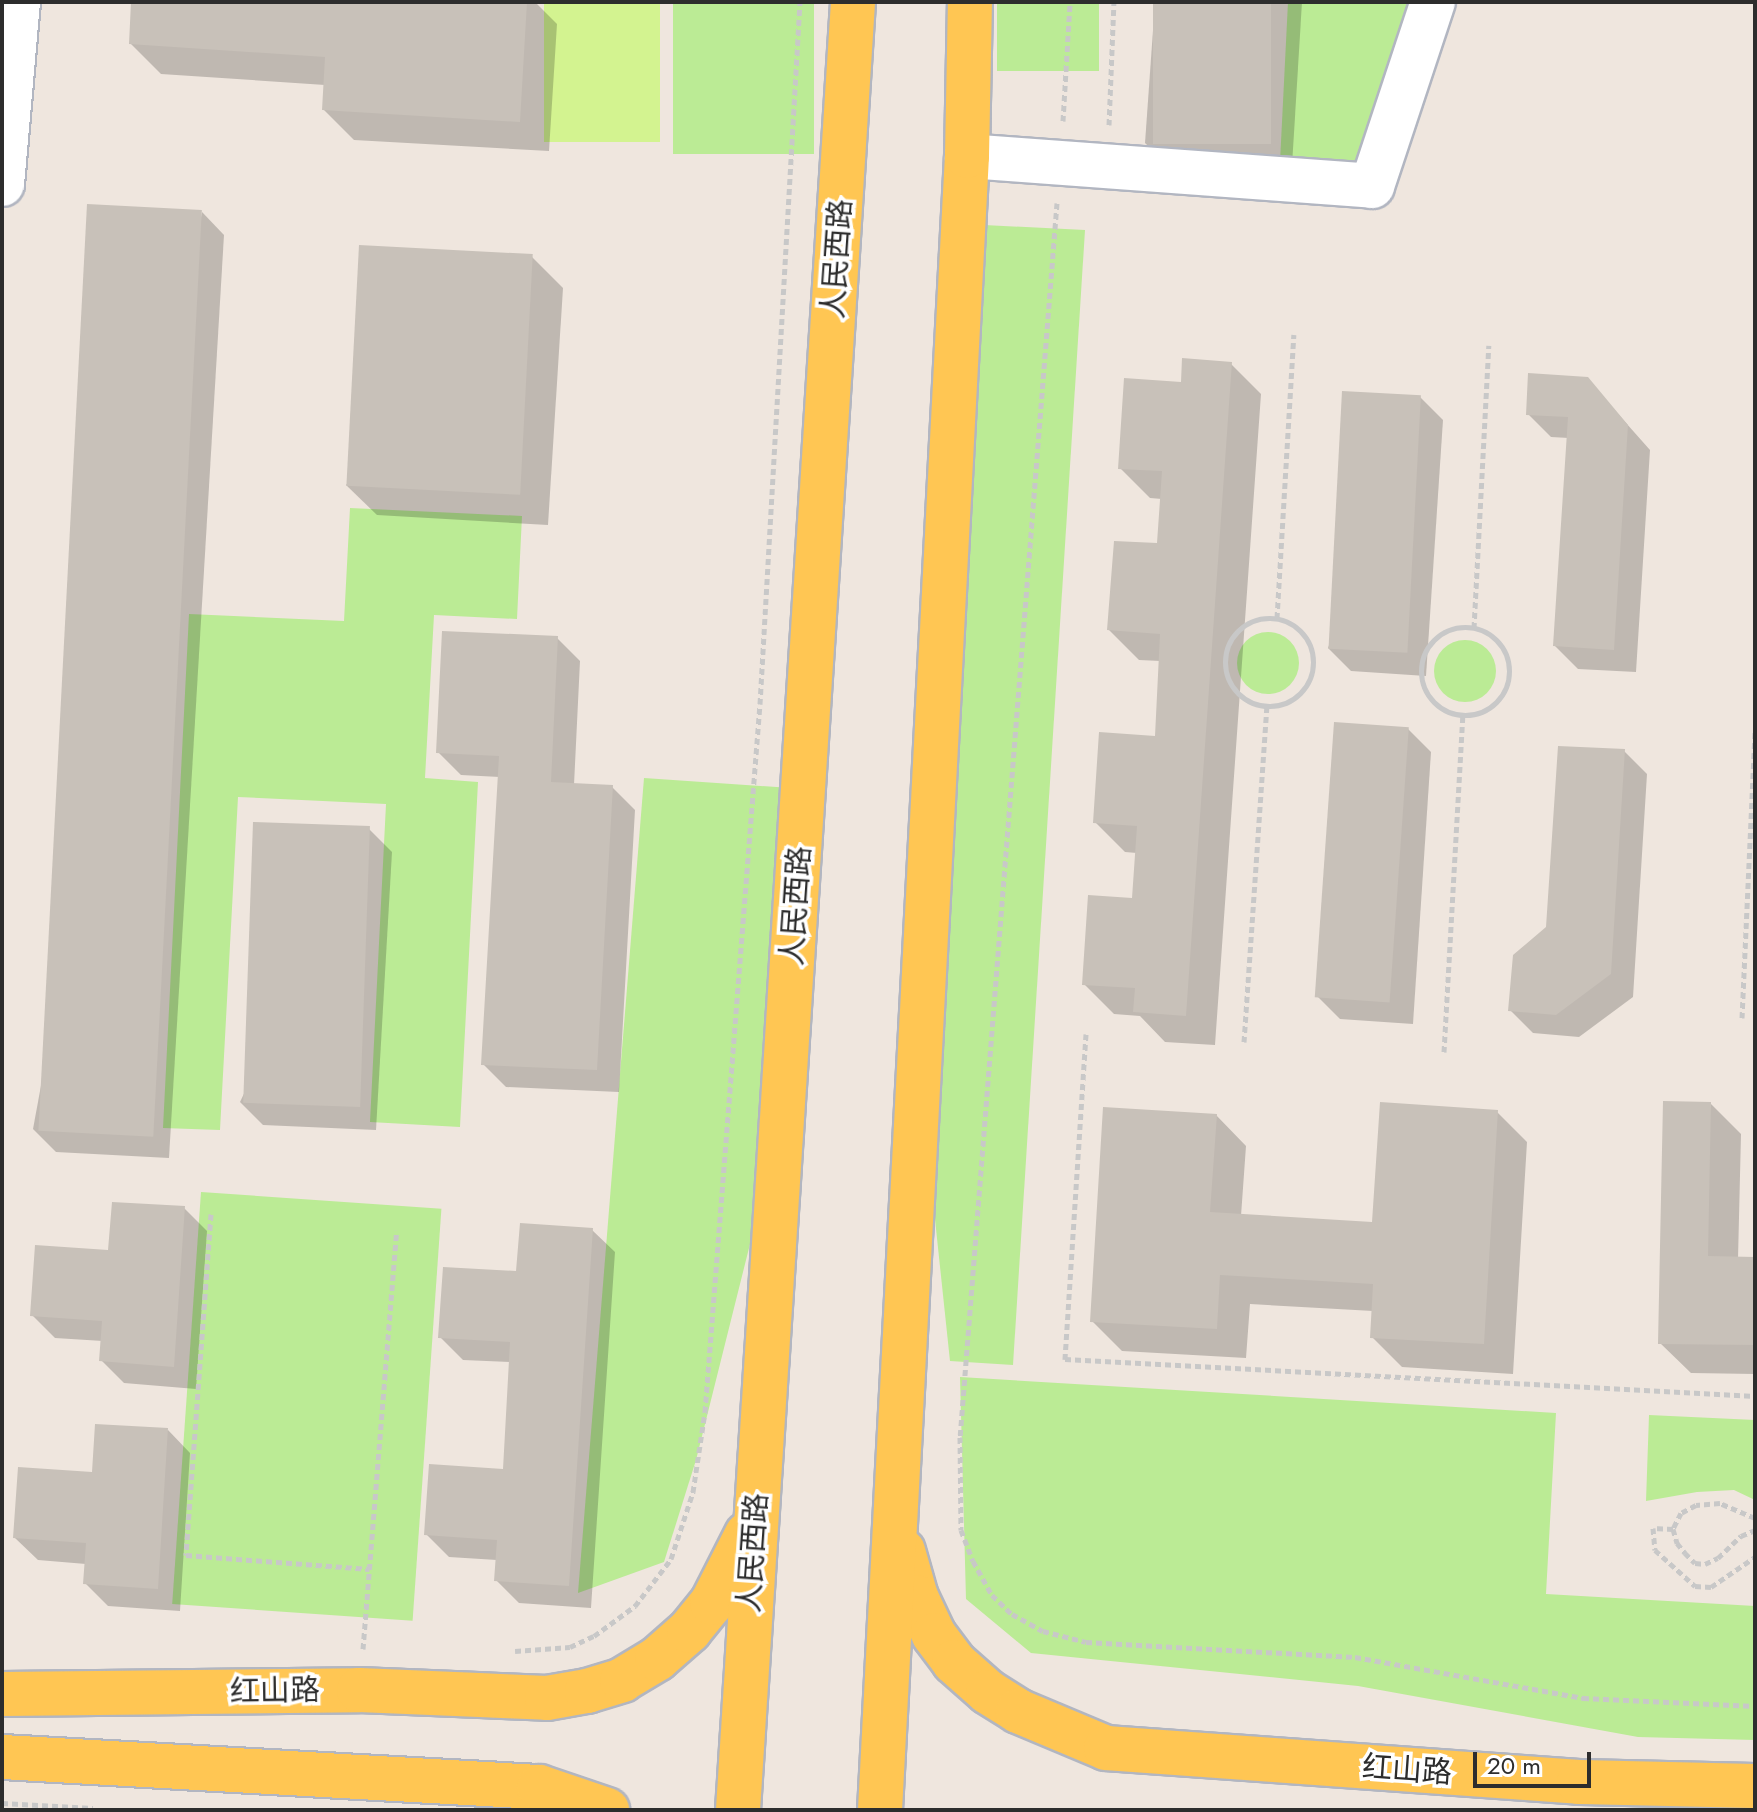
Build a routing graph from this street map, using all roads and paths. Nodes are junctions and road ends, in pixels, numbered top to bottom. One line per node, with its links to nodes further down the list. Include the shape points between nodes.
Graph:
1 (18, 2): 8 (lane)
2 (800, 2): 36 (path, via 760,704 705,1412 693,1492 671,1559 635,1606 570,1647)
3 (853, 2): 27 (main road, 人民西路)
4 (970, 2): 9 (main road)
5 (1070, 2): 10 (path)
6 (1114, 2): 11 (path, via 1107,117)
7 (1433, 2): 11 (lane, via 1372,186)
8 (5, 106): 12 (lane)
9 (967, 156): 10 (lane); 28 (main road)
10 (1060, 163): 11 (lane); 39 (path, via 960,1437 961,1530 973,1561 992,1595 1012,1614 1043,1631 1086,1642 1355,1657 1583,1698)
11 (1120, 167)
12 (2, 184)
13 (1294, 335): 15 (path)
14 (1489, 345): 16 (path)
15 (1277, 618): 17 (path, via 1291,623 1309,645 1311,674 1295,698); 17 (path, via 1237,631 1225,656 1230,685 1240,696)
16 (1474, 628): 18 (path, via 1487,633 1506,654 1508,683 1492,707); 18 (path, via 1445,632 1434,640 1421,666 1427,694 1449,713)
17 (1267, 707): 22 (path)
18 (1463, 716): 23 (path)
19 (1755, 729): 20 (path)
20 (1742, 1018)
21 (1086, 1034): 26 (path, via 1065,1359)
22 (1244, 1042)
23 (1444, 1052)
24 (211, 1214): 33 (path, via 186,1555)
25 (397, 1230): 33 (path)
26 (1755, 1396)
27 (756, 1497): 37 (main road, 红山路, via 746,1538 712,1603 657,1659 622,1680 547,1698); 45 (main road, 人民西路)
28 (895, 1501): 41 (main road, 红山路, via 916,1597 954,1662 1018,1711 1106,1748 1579,1782); 46 (main road)
29 (1755, 1518): 30 (path, via 1720,1503 1696,1505 1681,1513)
30 (1673, 1529): 31 (path, via 1685,1553 1705,1564); 32 (path, via 1653,1528 1655,1550 1695,1586 1711,1587)
31 (1755, 1530)
32 (1755, 1557)
33 (369, 1569): 37 (path)
34 (347, 1649): 37 (path)
35 (378, 1649): 37 (path)
36 (501, 1652)
37 (361, 1669): 38 (main road, 红山路)
38 (2, 1694)
39 (1755, 1706)
40 (2, 1757): 44 (main road, via 539,1787)
41 (1755, 1786)
42 (2, 1803): 43 (path)
43 (106, 1808)
44 (607, 1810)
45 (738, 1810)
46 (880, 1810)

